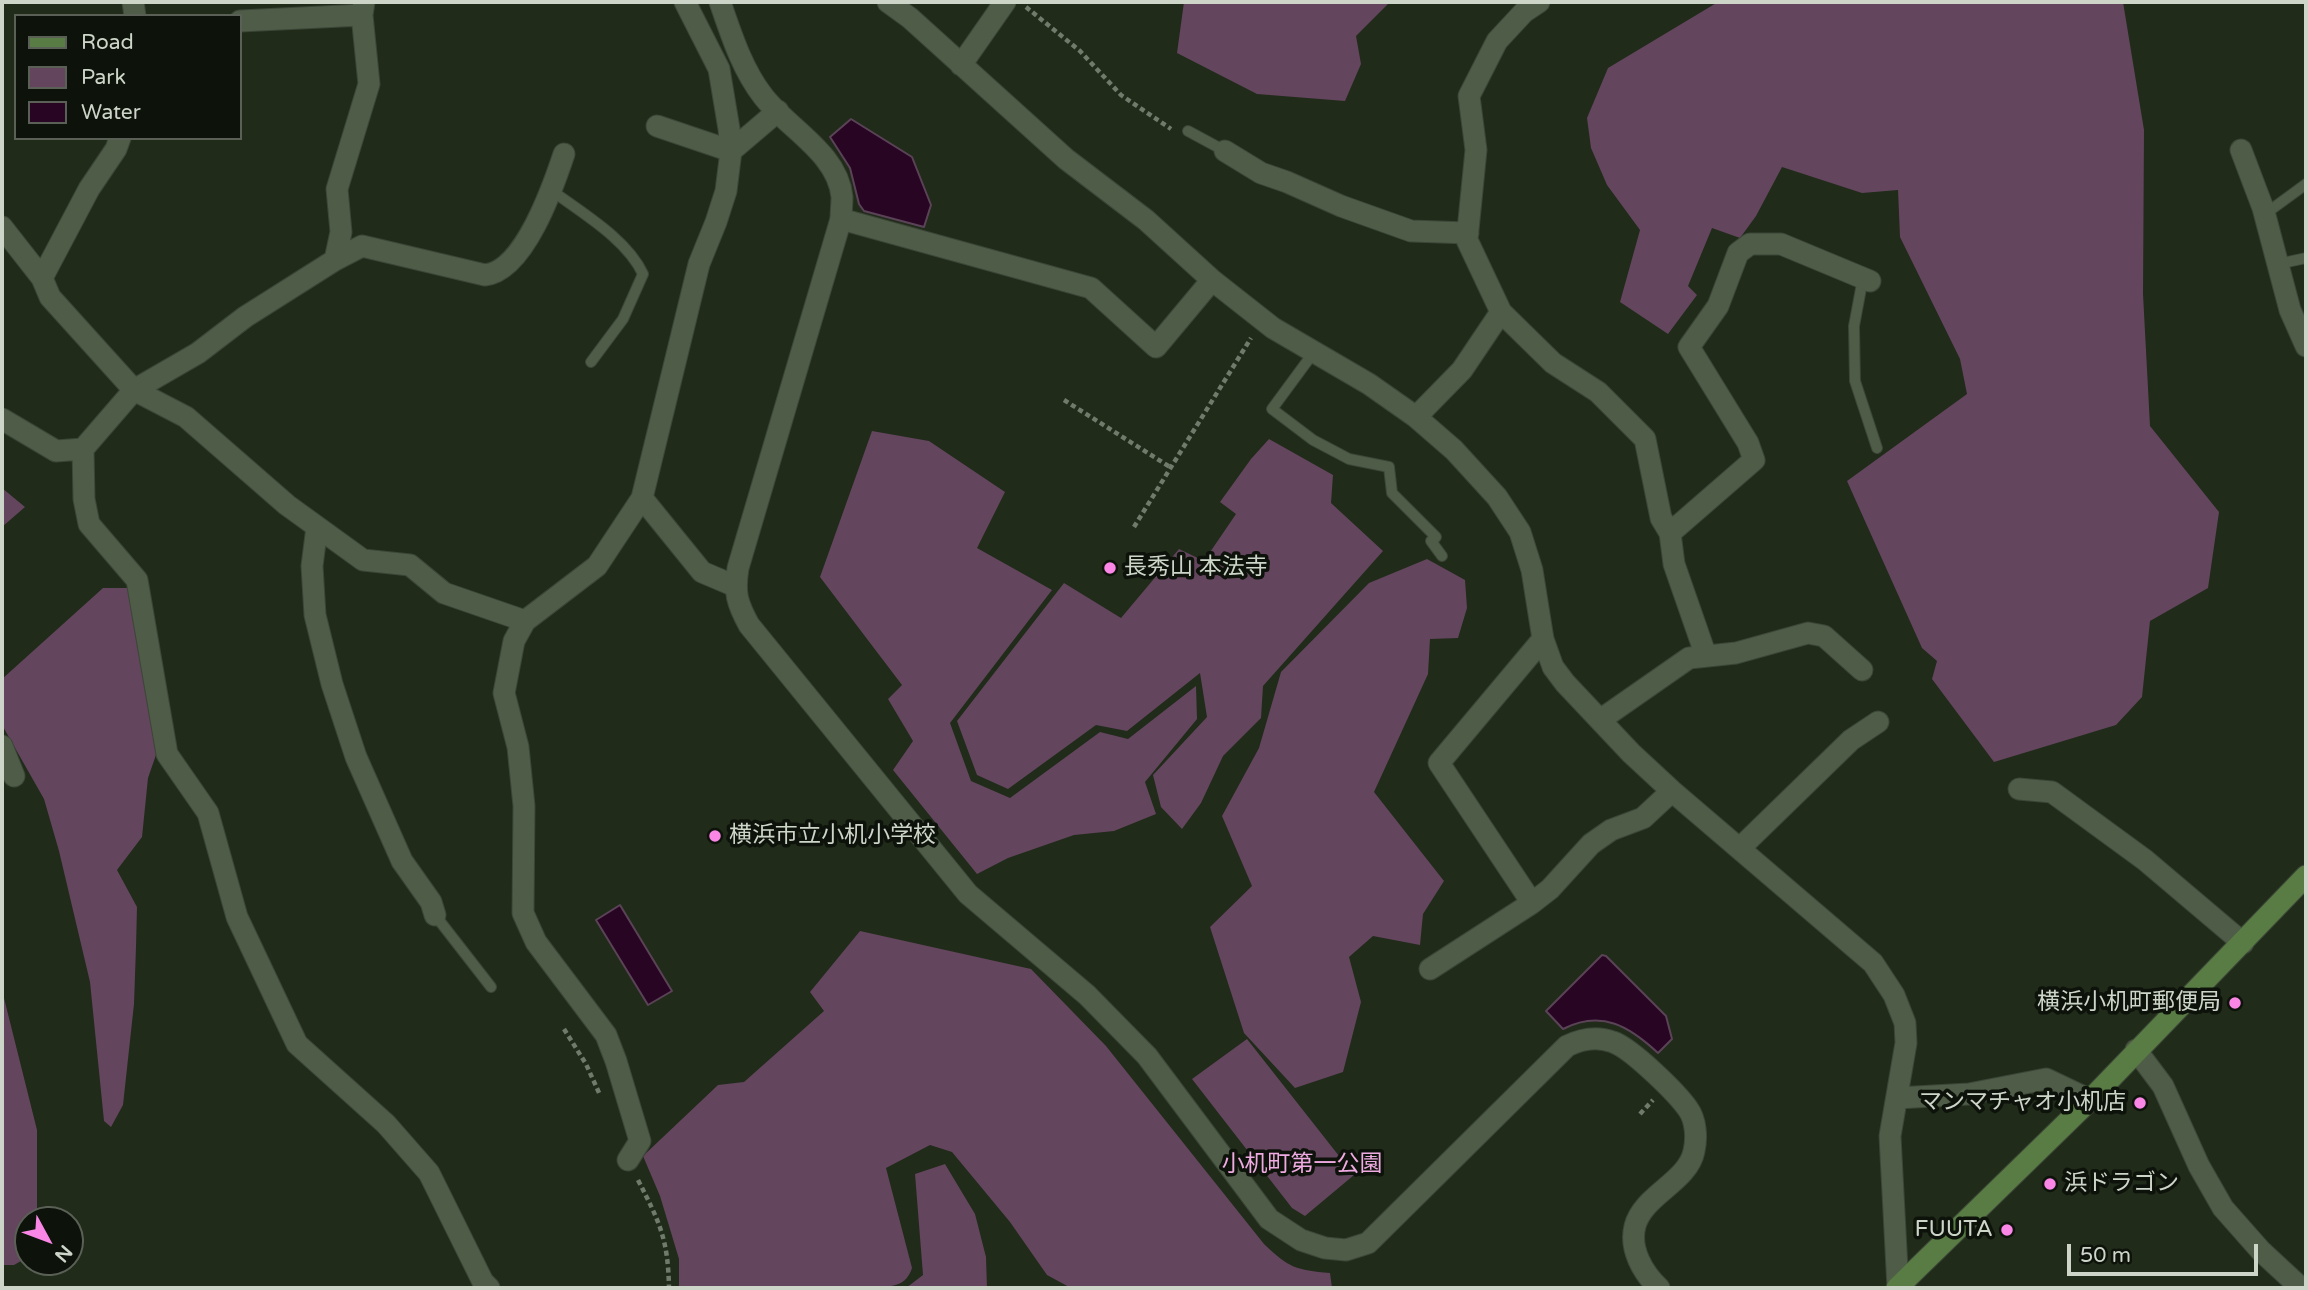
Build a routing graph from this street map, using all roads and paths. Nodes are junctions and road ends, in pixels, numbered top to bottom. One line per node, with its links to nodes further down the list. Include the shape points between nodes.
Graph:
1 (685, 2): 15 (street, via 719,69)
2 (720, 2): 10 (street, via 735,45 763,96)
3 (888, 2): 9 (street)
4 (1005, 2): 9 (street)
5 (1020, 2): 12 (path, via 1080,51 1135,106 1180,134)
6 (1539, 2): 23 (street, via 1497,41 1469,96 1476,150)
7 (363, 8): 8 (street); 25 (street, via 369,83 337,188 341,232)
8 (242, 21)
9 (961, 65): 29 (street)
10 (778, 111): 15 (street); 21 (street, via 827,162 842,197)
11 (657, 127): 15 (street)
12 (1188, 131): 16 (lane)
13 (119, 140): 27 (street)
14 (2241, 150): 20 (street)
15 (731, 151): 43 (street, via 726,191 699,264)
16 (1225, 151): 23 (street, via 1261,173 1411,231)
17 (564, 155): 19 (street)
18 (2306, 184): 20 (lane)
19 (551, 190): 25 (street, via 532,231 508,266 494,274 362,246); 35 (lane, via 622,245 643,274 623,319)
20 (2265, 214): 26 (street)
21 (841, 219): 29 (street, via 1091,288 1156,347); 48 (street)
22 (2, 228): 27 (street)
23 (1468, 233): 30 (street, via 1467,240)
24 (2306, 258): 26 (lane)
25 (335, 260): 36 (street, via 198,353)
26 (2278, 264): 32 (street, via 2290,310)
27 (42, 278): 36 (street, via 50,297)
28 (1866, 279): 40 (lane, via 1854,326 1855,382); 46 (street, via 1781,244 1750,244 1738,253 1718,306 1689,347 1754,460)
29 (1212, 280): 31 (street)
30 (1502, 312): 38 (street, via 1462,370); 46 (street, via 1553,363 1598,392 1645,439 1661,519)
31 (1263, 320): 34 (street); 42 (path)
32 (2301, 320): 33 (street)
33 (2306, 346)
34 (1314, 352): 38 (street); 47 (lane, via 1272,409 1313,440 1349,459 1389,467 1392,493 1436,537 1431,541)
35 (591, 362)
36 (134, 390): 41 (street); 44 (street, via 186,417)
37 (1064, 400): 42 (path)
38 (1416, 417): 50 (street, via 1497,497 1520,532 1532,570)
39 (2, 419): 41 (street, via 56,451)
40 (1877, 448)
41 (83, 449): 72 (street, via 83,499 89,524 137,580 167,754 208,813 237,917 297,1044 386,1124 429,1173)
42 (1170, 467): 45 (path)
43 (642, 498): 48 (street, via 702,572); 49 (street, via 597,566)
44 (317, 527): 49 (street, via 363,560 410,565 444,593); 62 (street, via 312,566 315,615 332,684 356,757 402,861)
45 (1133, 527)
46 (1670, 533): 51 (street, via 1674,564)
47 (1442, 556)
48 (735, 586): 74 (street, via 738,605 749,625 968,894 1087,995 1147,1056 1269,1219 1286,1232 1325,1248 1346,1250 1368,1243 1567,1046 1591,1038 1611,1041 1631,1051 1690,1110 1695,1124 1694,1153 1687,1166 1635,1225 1640,1265)
49 (525, 621): 71 (street, via 514,641 505,693 524,806 523,913 536,942 606,1035 640,1141)
50 (1542, 639): 53 (street, via 1553,667); 61 (street, via 1439,763)
51 (1706, 656): 52 (street, via 1736,653 1808,633 1824,636); 53 (street, via 1689,658)
52 (1862, 670)
53 (1600, 720): 58 (street)
54 (1878, 722): 59 (street, via 1851,740)
55 (2, 747): 56 (street)
56 (14, 776)
57 (2019, 789): 63 (street, via 2052,792 2145,859)
58 (1672, 791): 59 (street); 61 (street, via 1643,818 1611,830 1591,844)
59 (1740, 848): 68 (street, via 1873,963 1894,995 1905,1023 1906,1043)
60 (2306, 876): 63 (main road)
61 (1532, 903): 64 (street)
62 (435, 915): 65 (lane)
63 (2243, 943): 67 (main road)
64 (1430, 969)
65 (491, 987)
66 (564, 1029): 69 (path)
67 (2136, 1050): 70 (main road); 76 (street, via 2163,1086 2223,1208)
68 (1897, 1098): 70 (street, via 1969,1094 2046,1079); 75 (street, via 1890,1136)
69 (602, 1100)
70 (2090, 1100): 75 (main road)
71 (628, 1160): 73 (path, via 662,1227)
72 (489, 1288)
73 (669, 1288)
74 (1659, 1288)
75 (1898, 1288)
76 (2301, 1288)

